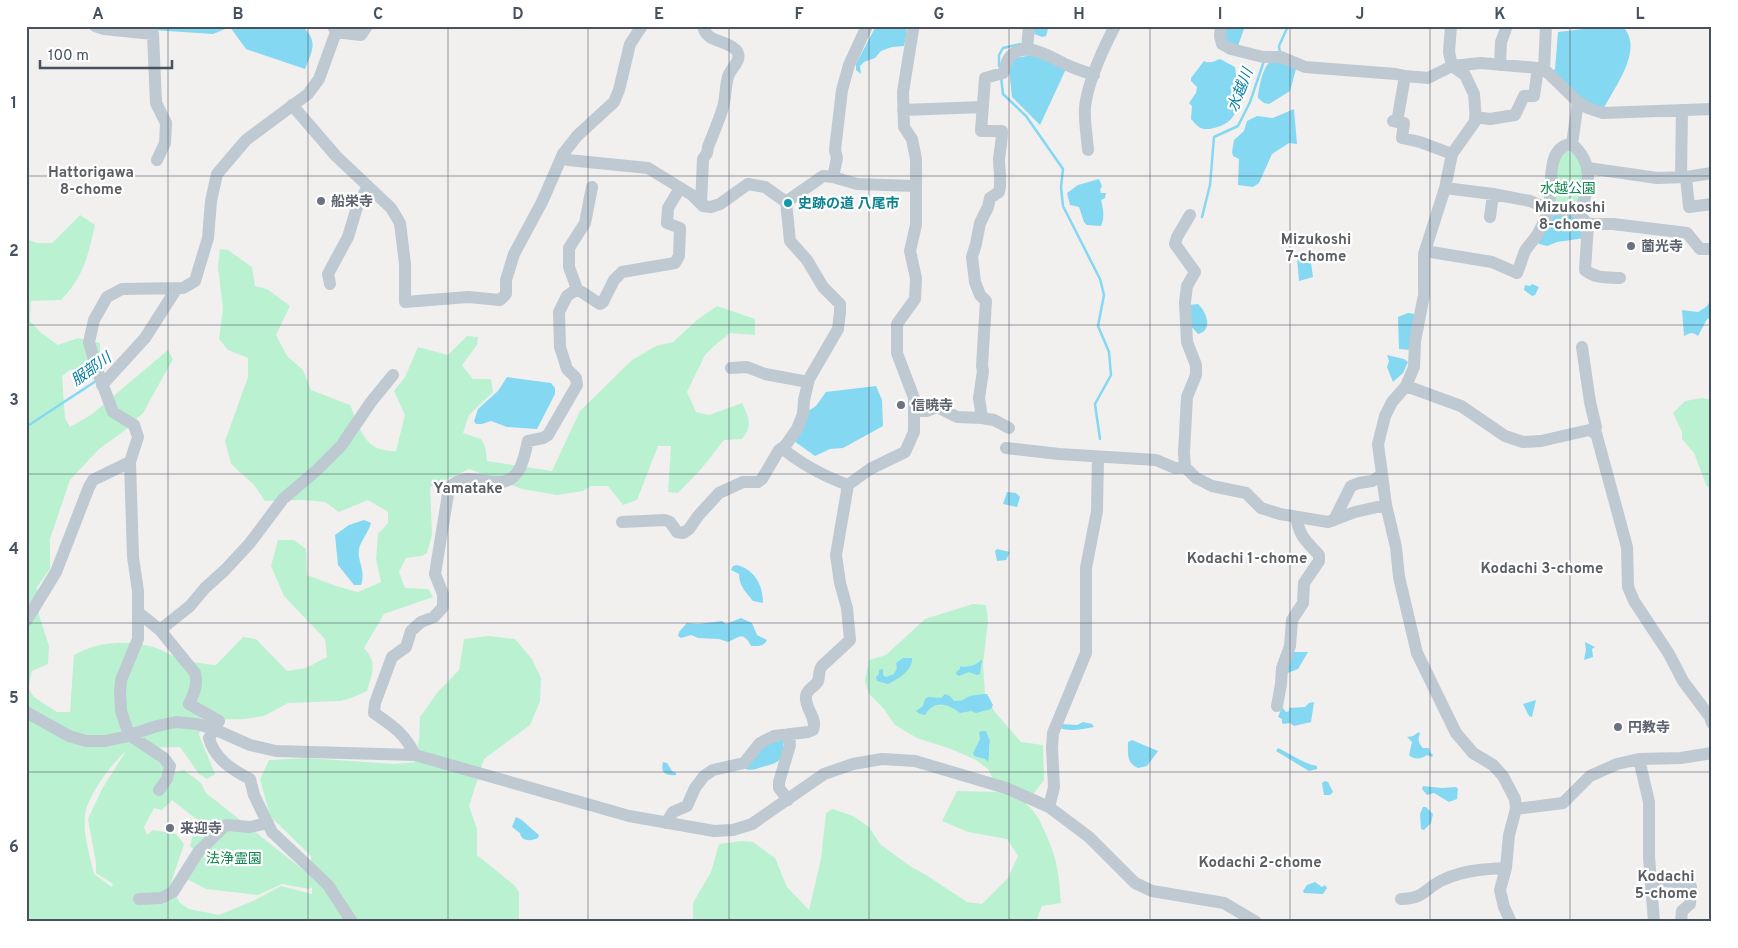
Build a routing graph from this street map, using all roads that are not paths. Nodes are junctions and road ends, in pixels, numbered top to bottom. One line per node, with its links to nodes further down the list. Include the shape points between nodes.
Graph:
1 (95, 26): 31 (street, via 153,34 156,103 166,123 165,143)
2 (367, 26): 13 (street, via 361,35)
3 (642, 26): 29 (street, via 630,44 614,102 577,136)
4 (703, 26): 43 (street, via 710,37 734,48 738,62 729,74 723,108 703,159)
5 (867, 26): 34 (street, via 849,65 842,90)
6 (912, 26): 24 (street, via 903,92)
7 (1029, 26): 14 (street)
8 (1115, 26): 18 (street)
9 (1222, 26): 19 (street, via 1222,44 1232,49 1282,58 1304,67)
10 (1451, 26): 16 (street, via 1449,52)
11 (1508, 26): 15 (street, via 1501,42)
12 (1546, 26): 17 (street)
13 (335, 29): 21 (street, via 319,78 308,94)
14 (1027, 50): 18 (street, via 1044,52 1068,66); 22 (street, via 1009,58 1003,73 984,78)
15 (1500, 65): 16 (street); 17 (street)
16 (1452, 66): 19 (street, via 1428,78); 26 (street, via 1465,75 1474,94)
17 (1541, 69): 20 (street); 26 (street, via 1534,96 1524,96 1515,115 1490,119)
18 (1094, 75): 28 (street, via 1085,106)
19 (1405, 76): 30 (street, via 1395,121 1404,123 1402,138)
20 (1578, 102): 25 (street, via 1602,113); 27 (street)
21 (292, 105): 36 (street, via 336,156); 53 (street, via 246,140 217,174 208,238 195,281)
22 (983, 107): 24 (street); 62 (street, via 981,130 1002,131 1002,149 999,192 990,198 972,257 975,282 986,301 984,371 979,398)
23 (1712, 109): 25 (street)
24 (904, 110): 37 (street, via 904,127 912,139 916,159)
25 (1682, 110): 35 (street)
26 (1475, 117): 30 (street)
27 (1572, 144): 32 (street); 45 (street, via 1560,149 1553,164)
28 (1088, 150)
29 (564, 154): 36 (street, via 514,254 506,280 506,294 500,300 468,297 405,302 400,223 391,208); 39 (street, via 568,160 648,168)
30 (1452, 154): 40 (street)
31 (156, 160)
32 (1588, 168): 35 (street, via 1657,178); 48 (street)
33 (1712, 173): 35 (street)
34 (833, 177): 37 (street, via 857,184); 42 (street, via 823,176)
35 (1683, 177): 44 (street, via 1689,207)
36 (368, 186): 52 (street, via 357,207 348,237 328,274)
37 (915, 186): 61 (street, via 916,225 910,251 916,278 915,299 897,324 897,353 914,398)
38 (592, 187): 54 (street, via 585,223 570,248 570,267)
39 (680, 188): 43 (street); 54 (street, via 668,208 667,223 680,228 679,256 675,263 622,272 600,304)
40 (1445, 188): 41 (street); 50 (street)
41 (1493, 194): 45 (street, via 1530,201); 47 (street)
42 (786, 202): 43 (street, via 765,187 748,184 711,208); 58 (street, via 790,240 823,287 840,304 838,329)
43 (701, 204)
44 (1712, 204)
45 (1548, 209): 48 (street, via 1576,211); 50 (street, via 1517,273 1492,262)
46 (1190, 215): 69 (street, via 1175,244 1195,272 1187,286 1184,302 1188,342 1196,365 1188,397)
47 (1490, 217)
48 (1584, 219): 49 (street, via 1687,233 1700,249); 51 (street, via 1586,270 1591,275)
49 (1712, 249)
50 (1425, 251): 60 (street, via 1424,295 1415,341 1414,367)
51 (1620, 278)
52 (330, 284)
53 (177, 288): 59 (street, via 145,338); 59 (street, via 122,289 107,298 94,320 88,342)
54 (577, 289): 86 (street, via 567,296 559,312 560,347 567,369 576,378 577,385 548,435 528,441 520,468 512,478 497,483 466,479 449,488 435,574 443,607 434,617 411,631 406,647 392,657 375,702 374,713 395,727 408,740)
55 (1582, 347): 64 (street, via 1596,426)
56 (731, 368): 58 (street, via 747,368)
57 (393, 375): 78 (street, via 341,446 283,499 250,542 190,606)
58 (808, 382): 65 (street, via 803,414)
59 (102, 385): 68 (street, via 113,412 137,430)
60 (1406, 386): 64 (street, via 1461,406 1505,436 1523,442 1588,430); 70 (street, via 1385,416 1378,444)
61 (915, 412): 62 (street, via 937,407 957,417); 71 (street, via 914,432 905,452 870,469)
62 (982, 418): 63 (street)
63 (1009, 428)
64 (1592, 432): 81 (street, via 1596,433 1627,547 1628,587 1669,654 1682,682)
65 (782, 448): 71 (street, via 808,467); 75 (street, via 762,479 743,482 719,493 684,533 677,532 665,520)
66 (1006, 448): 67 (street)
67 (1098, 457): 69 (street, via 1156,460 1175,468); 90 (street, via 1097,511 1086,568 1086,653 1054,733 1054,787)
68 (130, 462): 76 (street, via 133,557); 77 (street, via 93,480 56,572)
69 (1185, 467): 73 (street, via 1196,478 1212,486 1246,493 1262,508)
70 (1382, 475): 72 (street); 74 (street, via 1352,486)
71 (848, 485): 83 (street, via 836,555 850,640 822,666 818,682 806,695 815,725 813,730)
72 (1386, 505): 74 (street); 91 (street, via 1417,653 1456,733 1473,753 1493,765 1503,776 1513,794)
73 (1296, 516): 74 (street, via 1328,522); 79 (street, via 1304,540 1319,555 1304,583 1303,603 1292,620)
74 (1334, 520)
75 (622, 522)
76 (139, 612): 78 (street); 84 (street, via 138,639 120,693)
77 (26, 621)
78 (160, 630): 82 (street, via 196,673 196,690 190,704 219,721)
79 (1277, 706)
80 (26, 712): 84 (street, via 69,736 86,741)
81 (1712, 723)
82 (214, 729): 84 (street, via 176,722); 86 (street, via 250,745 276,751); 92 (street, via 209,738 211,748 232,769 250,779)
83 (790, 734): 89 (street, via 779,782); 93 (street, via 774,736 760,743 744,763 713,770 704,776 687,806 673,812)
84 (129, 736): 88 (street, via 164,758 170,766)
85 (1712, 752): 87 (street, via 1681,758)
86 (416, 755): 93 (street, via 629,816)
87 (1639, 759): 91 (street, via 1590,776 1563,803); 95 (street, via 1648,802)
88 (159, 790)
89 (788, 800): 90 (street, via 824,774 882,758 915,761 1006,788); 93 (street, via 752,824 733,830 714,831)
90 (1049, 807): 99 (street, via 1089,837 1135,883 1152,891 1224,903)
91 (1516, 809): 94 (street, via 1509,835)
92 (268, 823): 96 (street, via 250,827 226,825 199,851 173,892 161,898); 98 (street, via 272,832 328,885)
93 (666, 823)
94 (1506, 868): 97 (street, via 1478,869 1460,874 1437,883 1419,897); 100 (street, via 1500,890)
95 (1651, 880): 101 (street); 102 (street, via 1689,883 1692,887 1690,904 1682,911)
96 (139, 899)
97 (1401, 899)
98 (352, 922)
99 (1256, 922)
100 (1511, 922)
101 (1654, 922)
102 (1681, 922)

